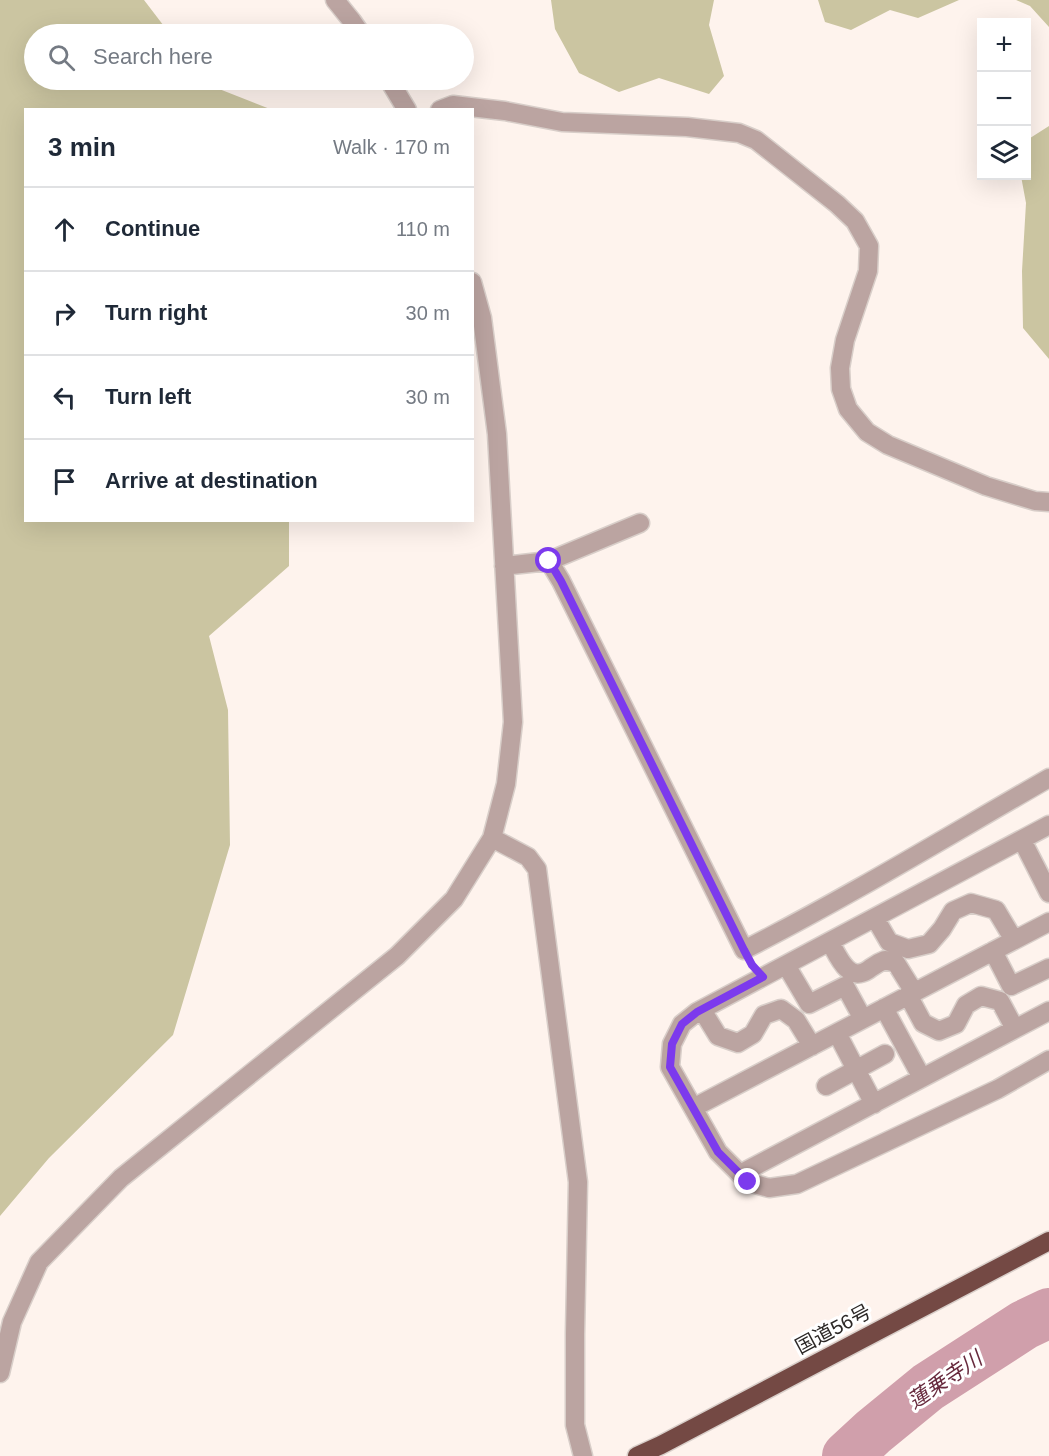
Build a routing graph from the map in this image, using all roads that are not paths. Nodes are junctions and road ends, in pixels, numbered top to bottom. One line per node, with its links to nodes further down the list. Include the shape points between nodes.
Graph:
1 (335, 0): 2 (street)
2 (354, 24)
3 (395, 90): 4 (street)
4 (406, 108)
5 (445, 108): 7 (street, via 453,105 505,111 562,122 687,127 739,133 756,140 855,221 868,246 868,271 840,368 841,389 848,409 867,432 888,445 986,486)
6 (474, 289): 10 (street, via 482,318 498,434)
7 (1049, 502)
8 (640, 523): 9 (street)
9 (549, 561): 10 (street); 20 (street)
10 (504, 566): 13 (street, via 513,722 506,784)
11 (1049, 778): 20 (street, via 859,889)
12 (1049, 826): 14 (street)
13 (492, 838): 42 (street, via 454,898 397,956 121,1178 39,1262 12,1322); 43 (street, via 528,857 537,868 578,1182 575,1425)
14 (1022, 840): 15 (street); 16 (street)
15 (1049, 893)
16 (875, 918): 18 (street, via 889,942 908,950 929,944 953,911 971,903 996,910); 19 (street)
17 (1049, 922): 18 (street)
18 (1014, 940): 21 (street)
19 (830, 942): 22 (street); 25 (street, via 845,968 856,974 885,960 896,963)
20 (744, 950): 24 (street)
21 (993, 951): 23 (street, via 1011,987); 25 (street)
22 (786, 966): 24 (street); 29 (street, via 809,1004 844,986)
23 (1049, 968)
24 (763, 977): 27 (street)
25 (911, 994): 26 (street); 30 (street, via 922,1023 939,1031 956,1024 966,1005 981,996 1000,1001)
26 (884, 1008): 29 (street); 36 (street)
27 (702, 1010): 32 (street, via 718,1036 738,1043 753,1034 764,1015 782,1009 796,1020); 39 (street, via 682,1024 672,1044 670,1067)
28 (1049, 1011): 30 (street)
29 (863, 1019): 31 (street)
30 (1015, 1029): 36 (street)
31 (837, 1033): 32 (street); 35 (street)
32 (812, 1046): 39 (street)
33 (885, 1054): 35 (street)
34 (1049, 1060): 40 (street, via 998,1089 797,1184 769,1188 748,1182)
35 (856, 1070): 37 (street); 38 (street)
36 (922, 1078): 38 (street)
37 (826, 1086)
38 (874, 1104): 40 (street)
39 (693, 1108): 40 (street, via 718,1152)
40 (740, 1174)
41 (1049, 1240): 44 (highway, 国道56号)
42 (0, 1373)
43 (583, 1456)
44 (637, 1456)

